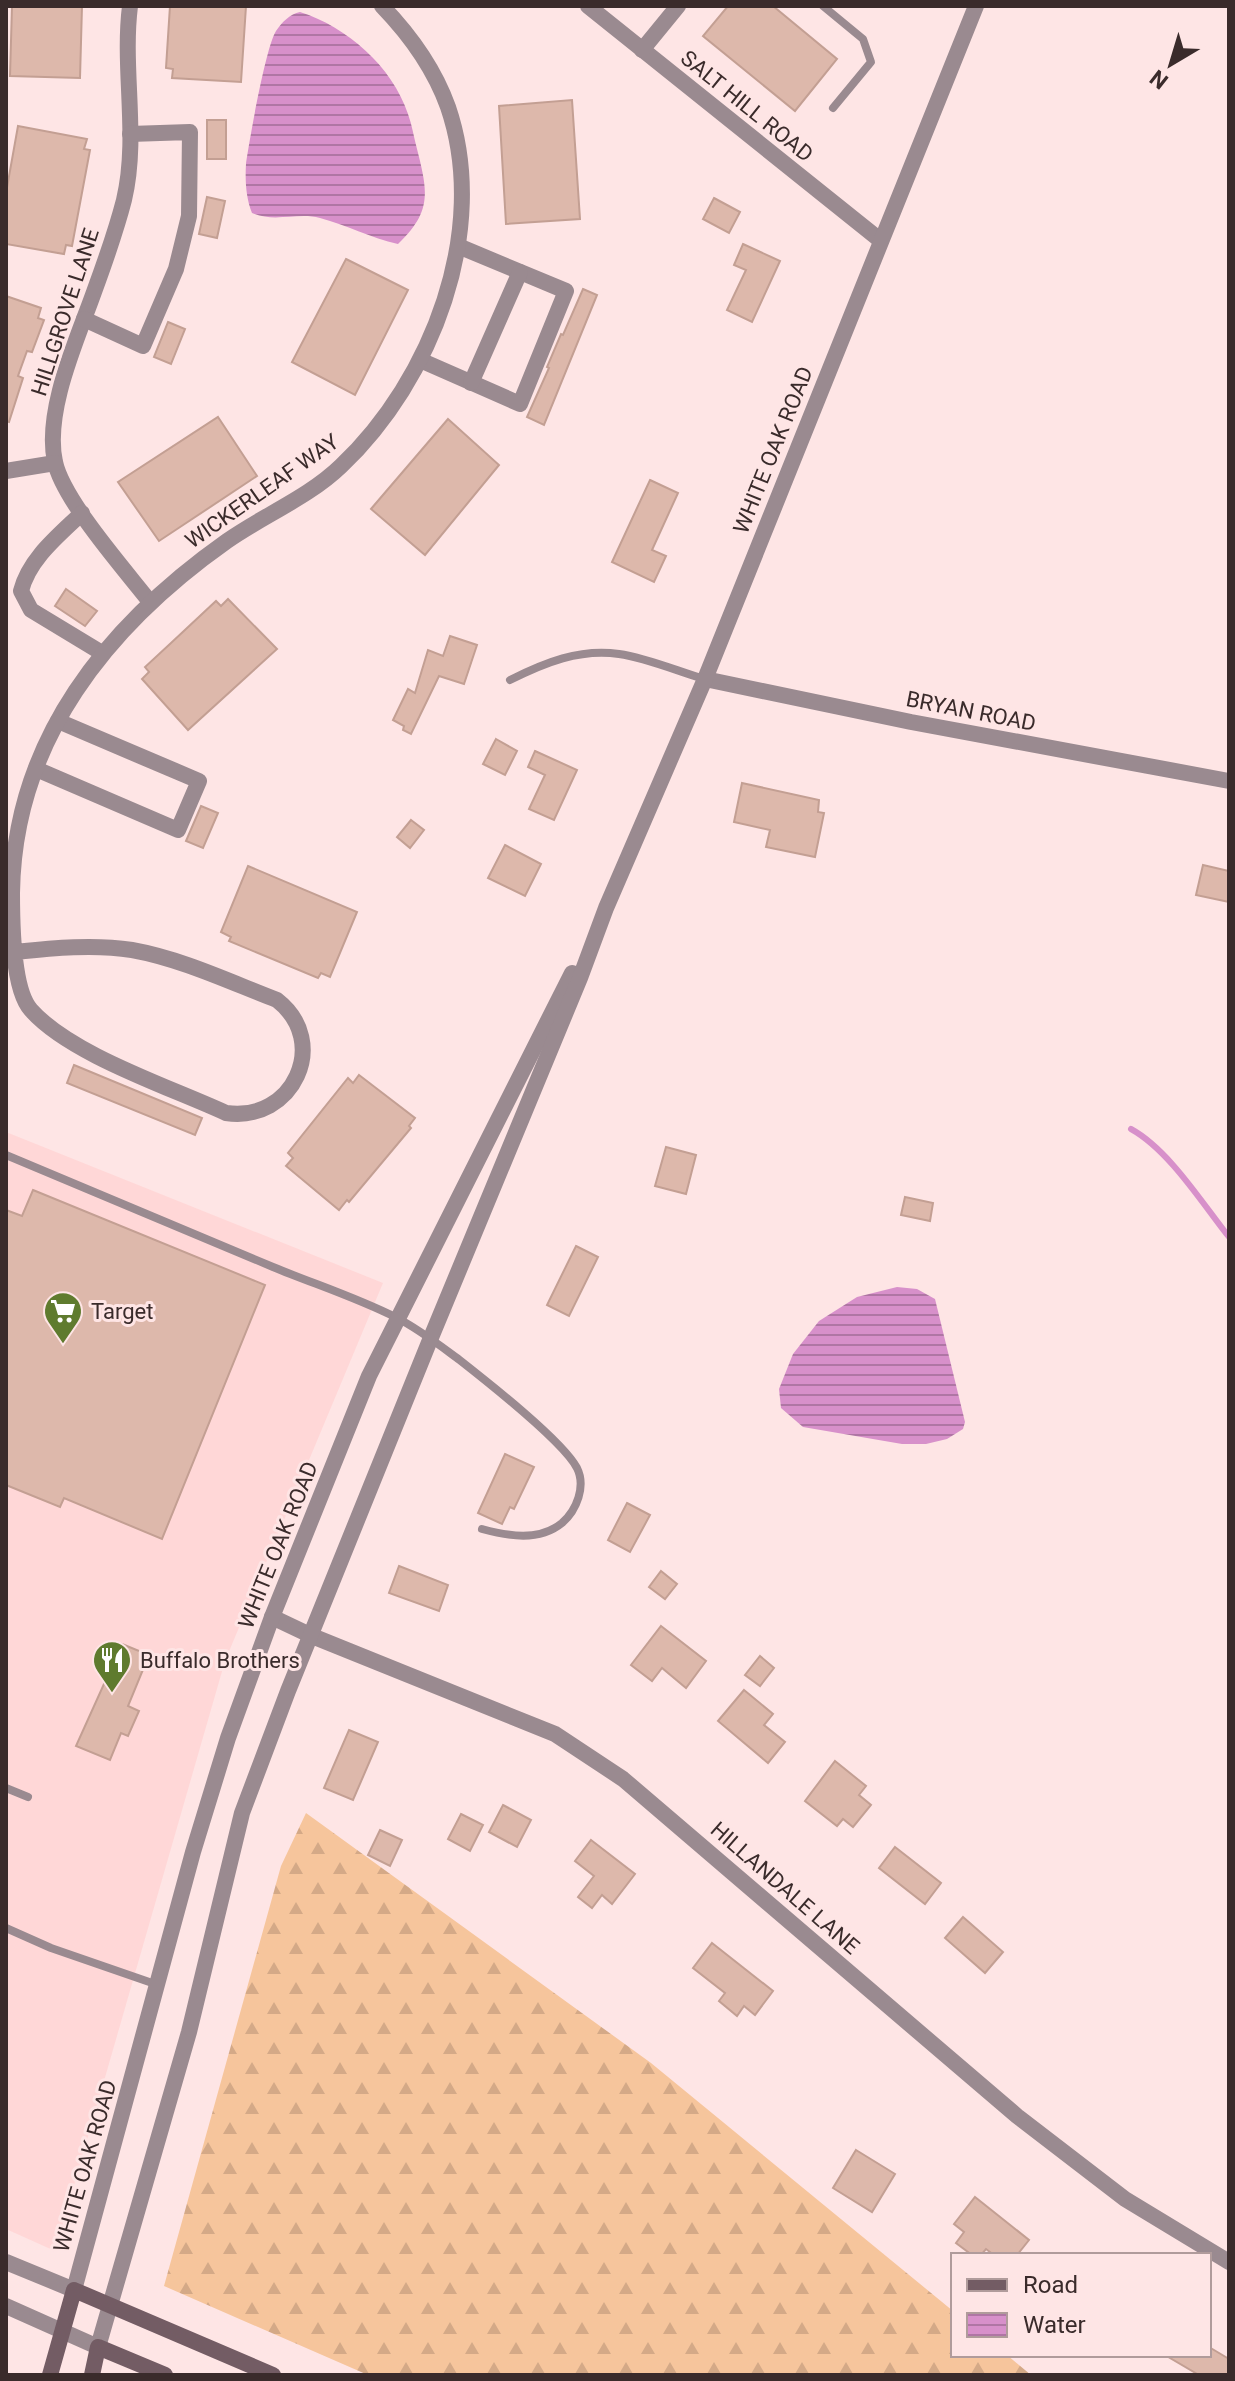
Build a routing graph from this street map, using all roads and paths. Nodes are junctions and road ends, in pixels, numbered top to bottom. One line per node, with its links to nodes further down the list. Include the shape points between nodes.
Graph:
1 (130, 6): 9 (street, HILLGROVE LANE)
2 (382, 6): 11 (street, WICKERLEAF WAY, via 421,52 448,107 462,181)
3 (588, 6): 7 (street, SALT HILL ROAD)
4 (678, 6): 7 (street)
5 (823, 6): 8 (lane, via 863,39 871,62)
6 (976, 6): 10 (street, WHITE OAK ROAD)
7 (642, 50): 10 (street, SALT HILL ROAD)
8 (833, 108)
9 (130, 134): 13 (street, HILLGROVE LANE, via 124,198); 13 (street, via 190,132 189,216 176,269 143,346)
10 (880, 240): 21 (street, WHITE OAK ROAD)
11 (458, 246): 12 (street); 14 (street, WICKERLEAF WAY)
12 (520, 272): 15 (street); 15 (street, via 566,291 520,404)
13 (84, 319): 16 (street, HILLGROVE LANE, via 54,423)
14 (420, 360): 15 (street); 19 (street, WICKERLEAF WAY, via 395,402 338,469 223,543)
15 (471, 383)
16 (55, 463): 17 (street); 18 (street, HILLGROVE LANE)
17 (6, 471)
18 (82, 513): 19 (street, HILLGROVE LANE); 20 (street, via 42,552 21,591 31,610)
19 (150, 602): 20 (street, WICKERLEAF WAY)
20 (102, 653): 23 (street, WICKERLEAF WAY)
21 (705, 679): 22 (lane, via 618,654 546,662); 25 (street, BRYAN ROAD); 26 (street, WHITE OAK ROAD)
22 (510, 680)
23 (58, 721): 24 (street, WICKERLEAF WAY); 24 (street, via 199,781 178,830)
24 (36, 769): 27 (street, WICKERLEAF WAY, via 20,817 12,866)
25 (1229, 781)
26 (606, 908): 29 (street, WHITE OAK ROAD); 30 (street, WHITE OAK ROAD)
27 (16, 952): 27 (street, WICKERLEAF WAY, via 22,998 45,1025 86,1050 226,1113 257,1113 275,1105 299,1075 300,1034 287,1007 277,1000 131,950)
28 (6, 1155): 29 (lane)
29 (397, 1318): 30 (lane); 32 (street, WHITE OAK ROAD)
30 (430, 1340): 31 (lane, via 546,1434 578,1470 578,1501 562,1523 534,1535 510,1537); 33 (street, WHITE OAK ROAD)
31 (482, 1529)
32 (272, 1617): 33 (street, HILLANDALE LANE); 37 (street, WHITE OAK ROAD, via 228,1738)
33 (312, 1636): 39 (street, HILLANDALE LANE, via 555,1734 586,1752 1028,2126 1125,2199); 41 (street, WHITE OAK ROAD, via 242,1813 189,2032)
34 (6, 1788): 35 (lane)
35 (28, 1797)
36 (6, 1928): 37 (lane)
37 (158, 1985): 40 (street, WHITE OAK ROAD)
38 (6, 2262): 40 (street)
39 (1229, 2262)
40 (74, 2290): 41 (main road); 43 (main road, WHITE OAK ROAD)
41 (110, 2304): 44 (street, WHITE OAK ROAD); 48 (main road)
42 (6, 2306): 43 (street)
43 (62, 2330): 44 (street); 45 (main road, WHITE OAK ROAD)
44 (98, 2347): 46 (main road, WHITE OAK ROAD); 47 (main road)
45 (50, 2375)
46 (92, 2375)
47 (165, 2375)
48 (273, 2375)

